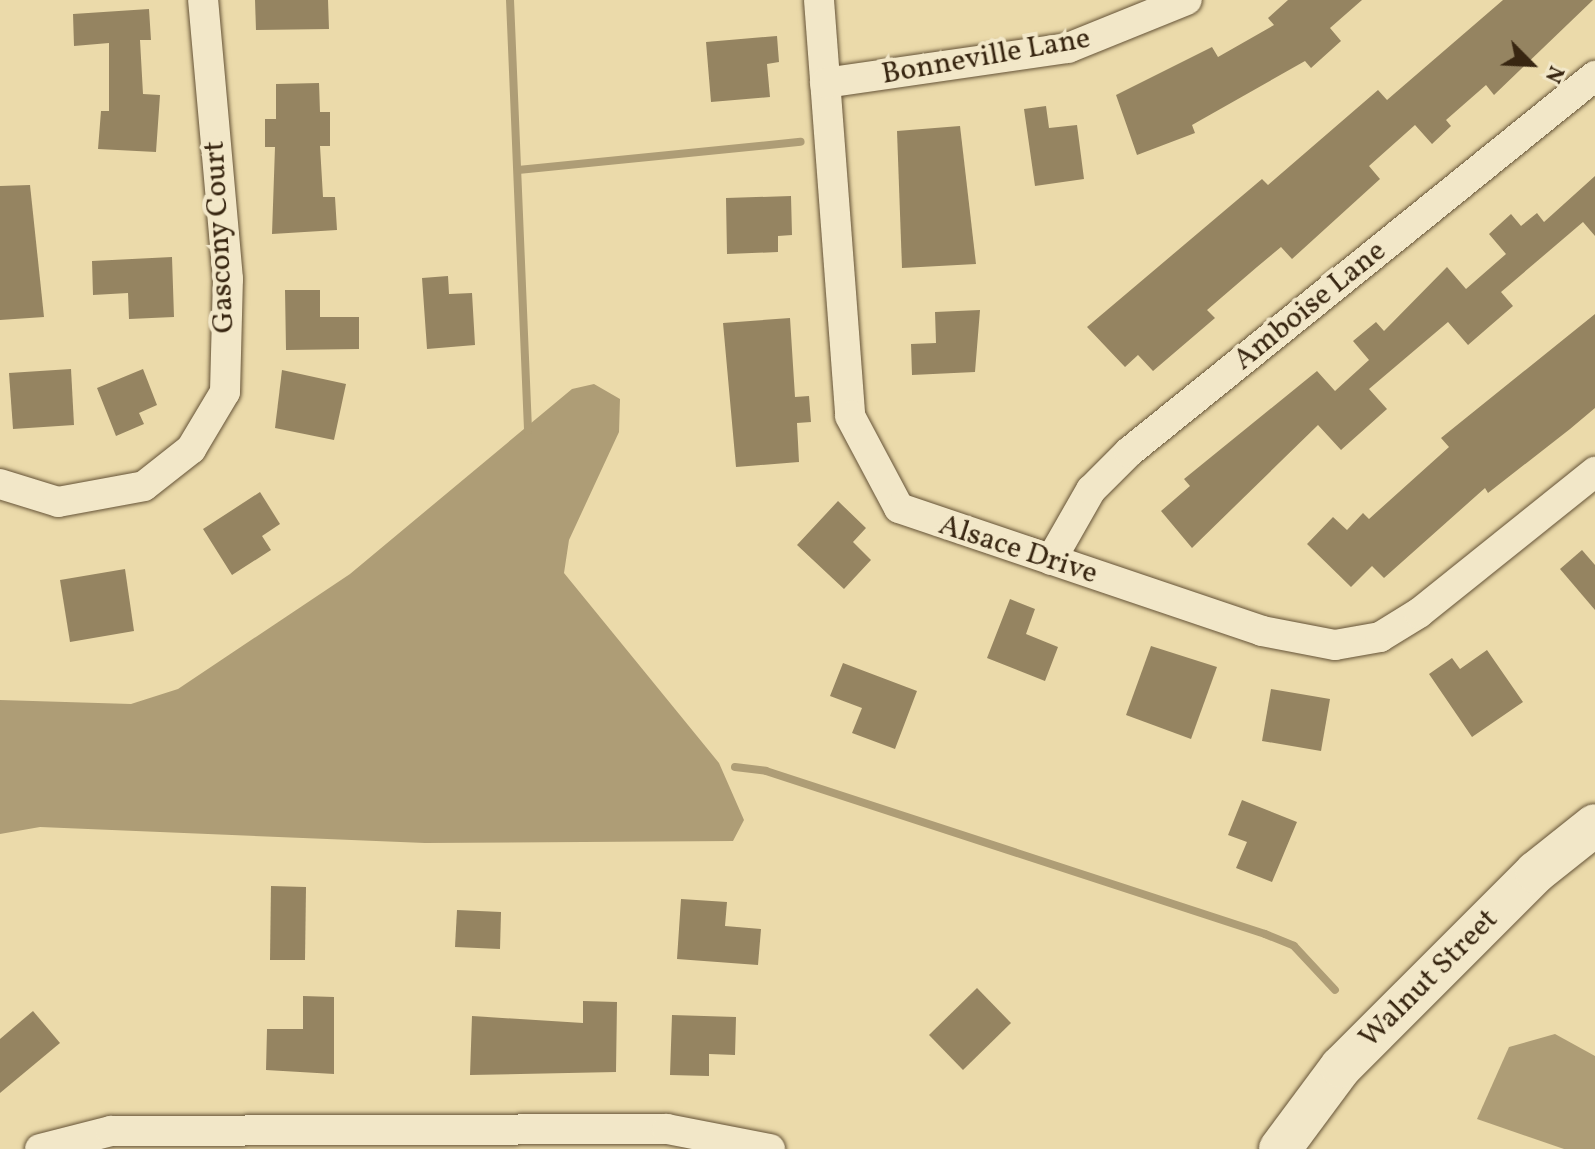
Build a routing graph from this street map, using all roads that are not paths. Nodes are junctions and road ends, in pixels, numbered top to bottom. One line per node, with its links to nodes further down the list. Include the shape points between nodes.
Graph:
1 (203, 0): 7 (street, Gascony Court, via 228,282 225,392 191,449 144,486 58,502)
2 (819, 0): 5 (street, Alsace Drive)
3 (1187, 0): 5 (street, Bonneville Lane, via 1068,48)
4 (1595, 76): 8 (street, Amboise Lane, via 1129,452 1091,490)
5 (825, 83): 8 (street, Alsace Drive, via 850,416 875,471 899,508)
6 (1595, 472): 8 (street, Alsace Drive, via 1419,613 1380,637 1335,645 1262,631)
7 (0, 484)
8 (1051, 560)
9 (1595, 825): 12 (street, Walnut Street, via 1536,872 1341,1067)
10 (40, 1149): 11 (street, via 111,1131 652,1129 750,1140)
11 (770, 1149)
12 (1280, 1149)

